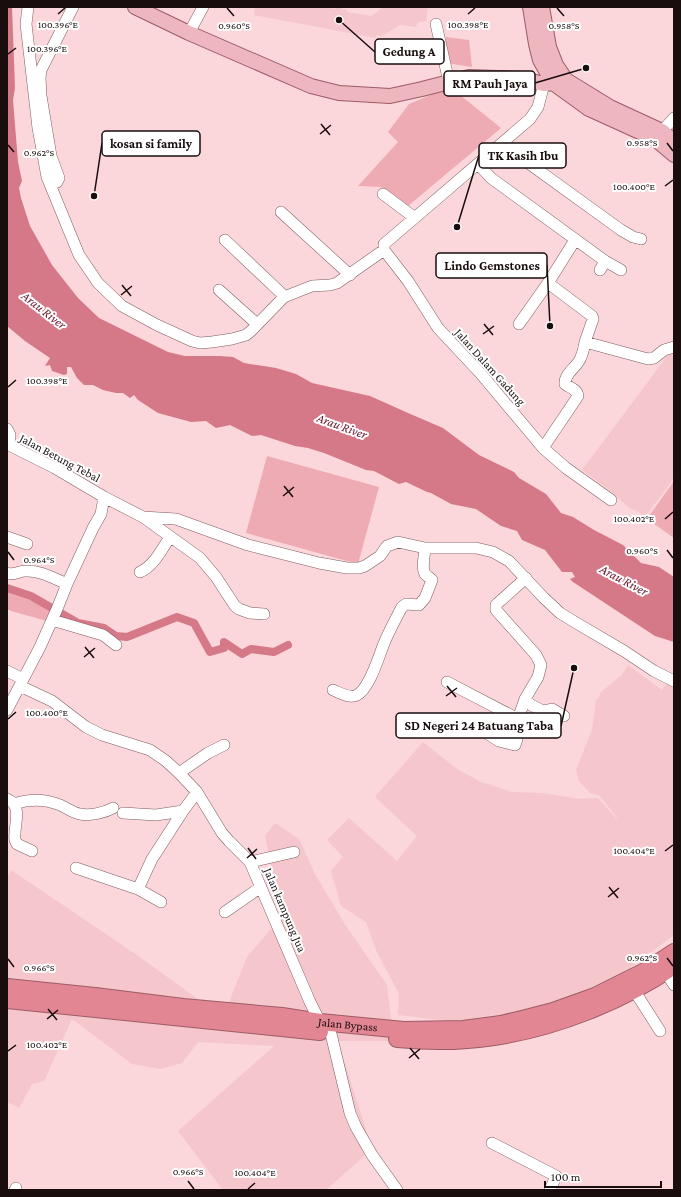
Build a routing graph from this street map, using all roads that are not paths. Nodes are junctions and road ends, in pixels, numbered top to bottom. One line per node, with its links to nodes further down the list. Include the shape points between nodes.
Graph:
1 (28, 7): 20 (street, via 26,24 38,128)
2 (73, 7): 20 (street, via 41,70 41,96 51,156 59,180 53,182)
3 (136, 7): 8 (main road)
4 (202, 7): 8 (street)
5 (530, 7): 10 (main road)
6 (542, 7): 9 (main road)
7 (436, 24): 12 (street)
8 (189, 33): 12 (main road, via 311,86 339,93 390,96)
9 (549, 47): 10 (main road); 13 (main road, via 556,65)
10 (540, 60): 11 (main road); 13 (main road)
11 (523, 79): 12 (main road, via 469,77); 13 (main road)
12 (448, 82)
13 (554, 82): 15 (main road); 17 (street, via 530,120); 18 (main road, via 588,109 655,139)
14 (674, 118): 15 (street)
15 (662, 131): 16 (main road)
16 (674, 142)
17 (502, 144): 19 (street); 24 (street, via 621,230)
18 (674, 155)
19 (478, 164): 23 (street); 26 (street, via 491,178)
20 (47, 177): 33 (street, via 79,255 98,283 122,306 157,325 200,343 232,339 246,334)
21 (383, 194): 23 (street)
22 (281, 212): 29 (street)
23 (415, 218): 27 (street, via 384,244)
24 (641, 239)
25 (225, 240): 32 (street)
26 (575, 240): 28 (street, via 602,265); 30 (street)
27 (384, 250): 29 (street); 39 (street, Jalan Dalam Gadung, via 408,281 438,328 481,374)
28 (621, 270)
29 (350, 275): 32 (street, via 336,283 312,286)
30 (548, 283): 34 (street); 35 (street, via 592,316)
31 (219, 290): 33 (street)
32 (284, 297): 33 (street)
33 (258, 324)
34 (519, 324)
35 (585, 342): 36 (street, via 648,359); 39 (street, via 581,359 566,377 565,382 578,393 578,396)
36 (674, 347)
37 (7, 429): 38 (street, via 10,434)
38 (8, 445): 40 (street, Jalan Betung Tebal, via 55,468)
39 (543, 448): 41 (street, Jalan Dalam Gadung)
40 (104, 497): 42 (street); 50 (street, Jalan Betung Tebal, via 101,514)
41 (611, 500)
42 (142, 517): 44 (street); 46 (street, via 176,519 248,545 347,568 365,566 380,556 387,546 398,542)
43 (7, 537): 45 (street)
44 (170, 537): 47 (street, via 156,558); 51 (street, via 200,558 235,606 250,613)
45 (27, 544)
46 (425, 548): 49 (street, via 476,548 493,552 509,561); 58 (street, via 423,569 432,580 425,598 419,605 406,604 402,607 382,647 376,666 362,690 352,697)
47 (140, 572)
48 (7, 574): 50 (street, via 39,572)
49 (526, 578): 55 (street, via 552,605 573,621); 59 (street, via 498,603 496,608 541,665 538,677)
50 (67, 584): 52 (street, Jalan Betung Tebal)
51 (264, 614)
52 (55, 615): 53 (street, via 103,636); 57 (street, Jalan Betung Tebal)
53 (116, 645)
54 (7, 671): 57 (street, Jalan kampung Jua)
55 (674, 681)
56 (447, 682): 62 (street)
57 (21, 683): 60 (street, Jalan Betung Tebal); 65 (street, Jalan kampung Jua, via 52,701 86,727 102,735 150,750)
58 (333, 690)
59 (525, 700): 61 (street, via 543,711 552,709); 62 (street)
60 (7, 710)
61 (564, 716)
62 (518, 719): 63 (street, via 515,745 499,741)
63 (474, 725)
64 (224, 745): 65 (street)
65 (179, 773): 66 (street, Jalan kampung Jua)
66 (197, 792): 68 (street); 71 (street, Jalan kampung Jua, via 222,833)
67 (11, 802): 68 (street, via 42,801 87,815 118,811 156,815); 69 (street, via 17,810 15,840 17,844)
68 (183, 811): 74 (street, via 152,859)
69 (32, 851)
70 (294, 852): 71 (street)
71 (250, 862): 73 (street, Jalan kampung Jua)
72 (76, 868): 74 (street)
73 (261, 887): 76 (street); 84 (street, Jalan kampung Jua)
74 (138, 889): 75 (street)
75 (161, 902)
76 (225, 912)
77 (674, 952): 83 (highway, Jalan Bypass, via 626,982)
78 (671, 974): 80 (highway, Jalan Bypass)
79 (7, 987): 82 (highway, Jalan Bypass)
80 (634, 990): 83 (highway, Jalan Bypass, via 592,1010); 85 (street)
81 (7, 1000): 82 (highway, Jalan Bypass)
82 (95, 1003): 84 (highway, Jalan Bypass, via 183,1007); 86 (highway, Jalan Bypass)
83 (554, 1016): 84 (highway, Jalan Bypass, via 463,1029 404,1030); 86 (highway, Jalan Bypass, via 533,1028 466,1040 419,1041)
84 (320, 1022)
85 (660, 1031)
86 (331, 1034): 88 (street, via 350,1113 372,1155)
87 (492, 1143): 89 (street, via 556,1176)
88 (397, 1190)
89 (550, 1190)

